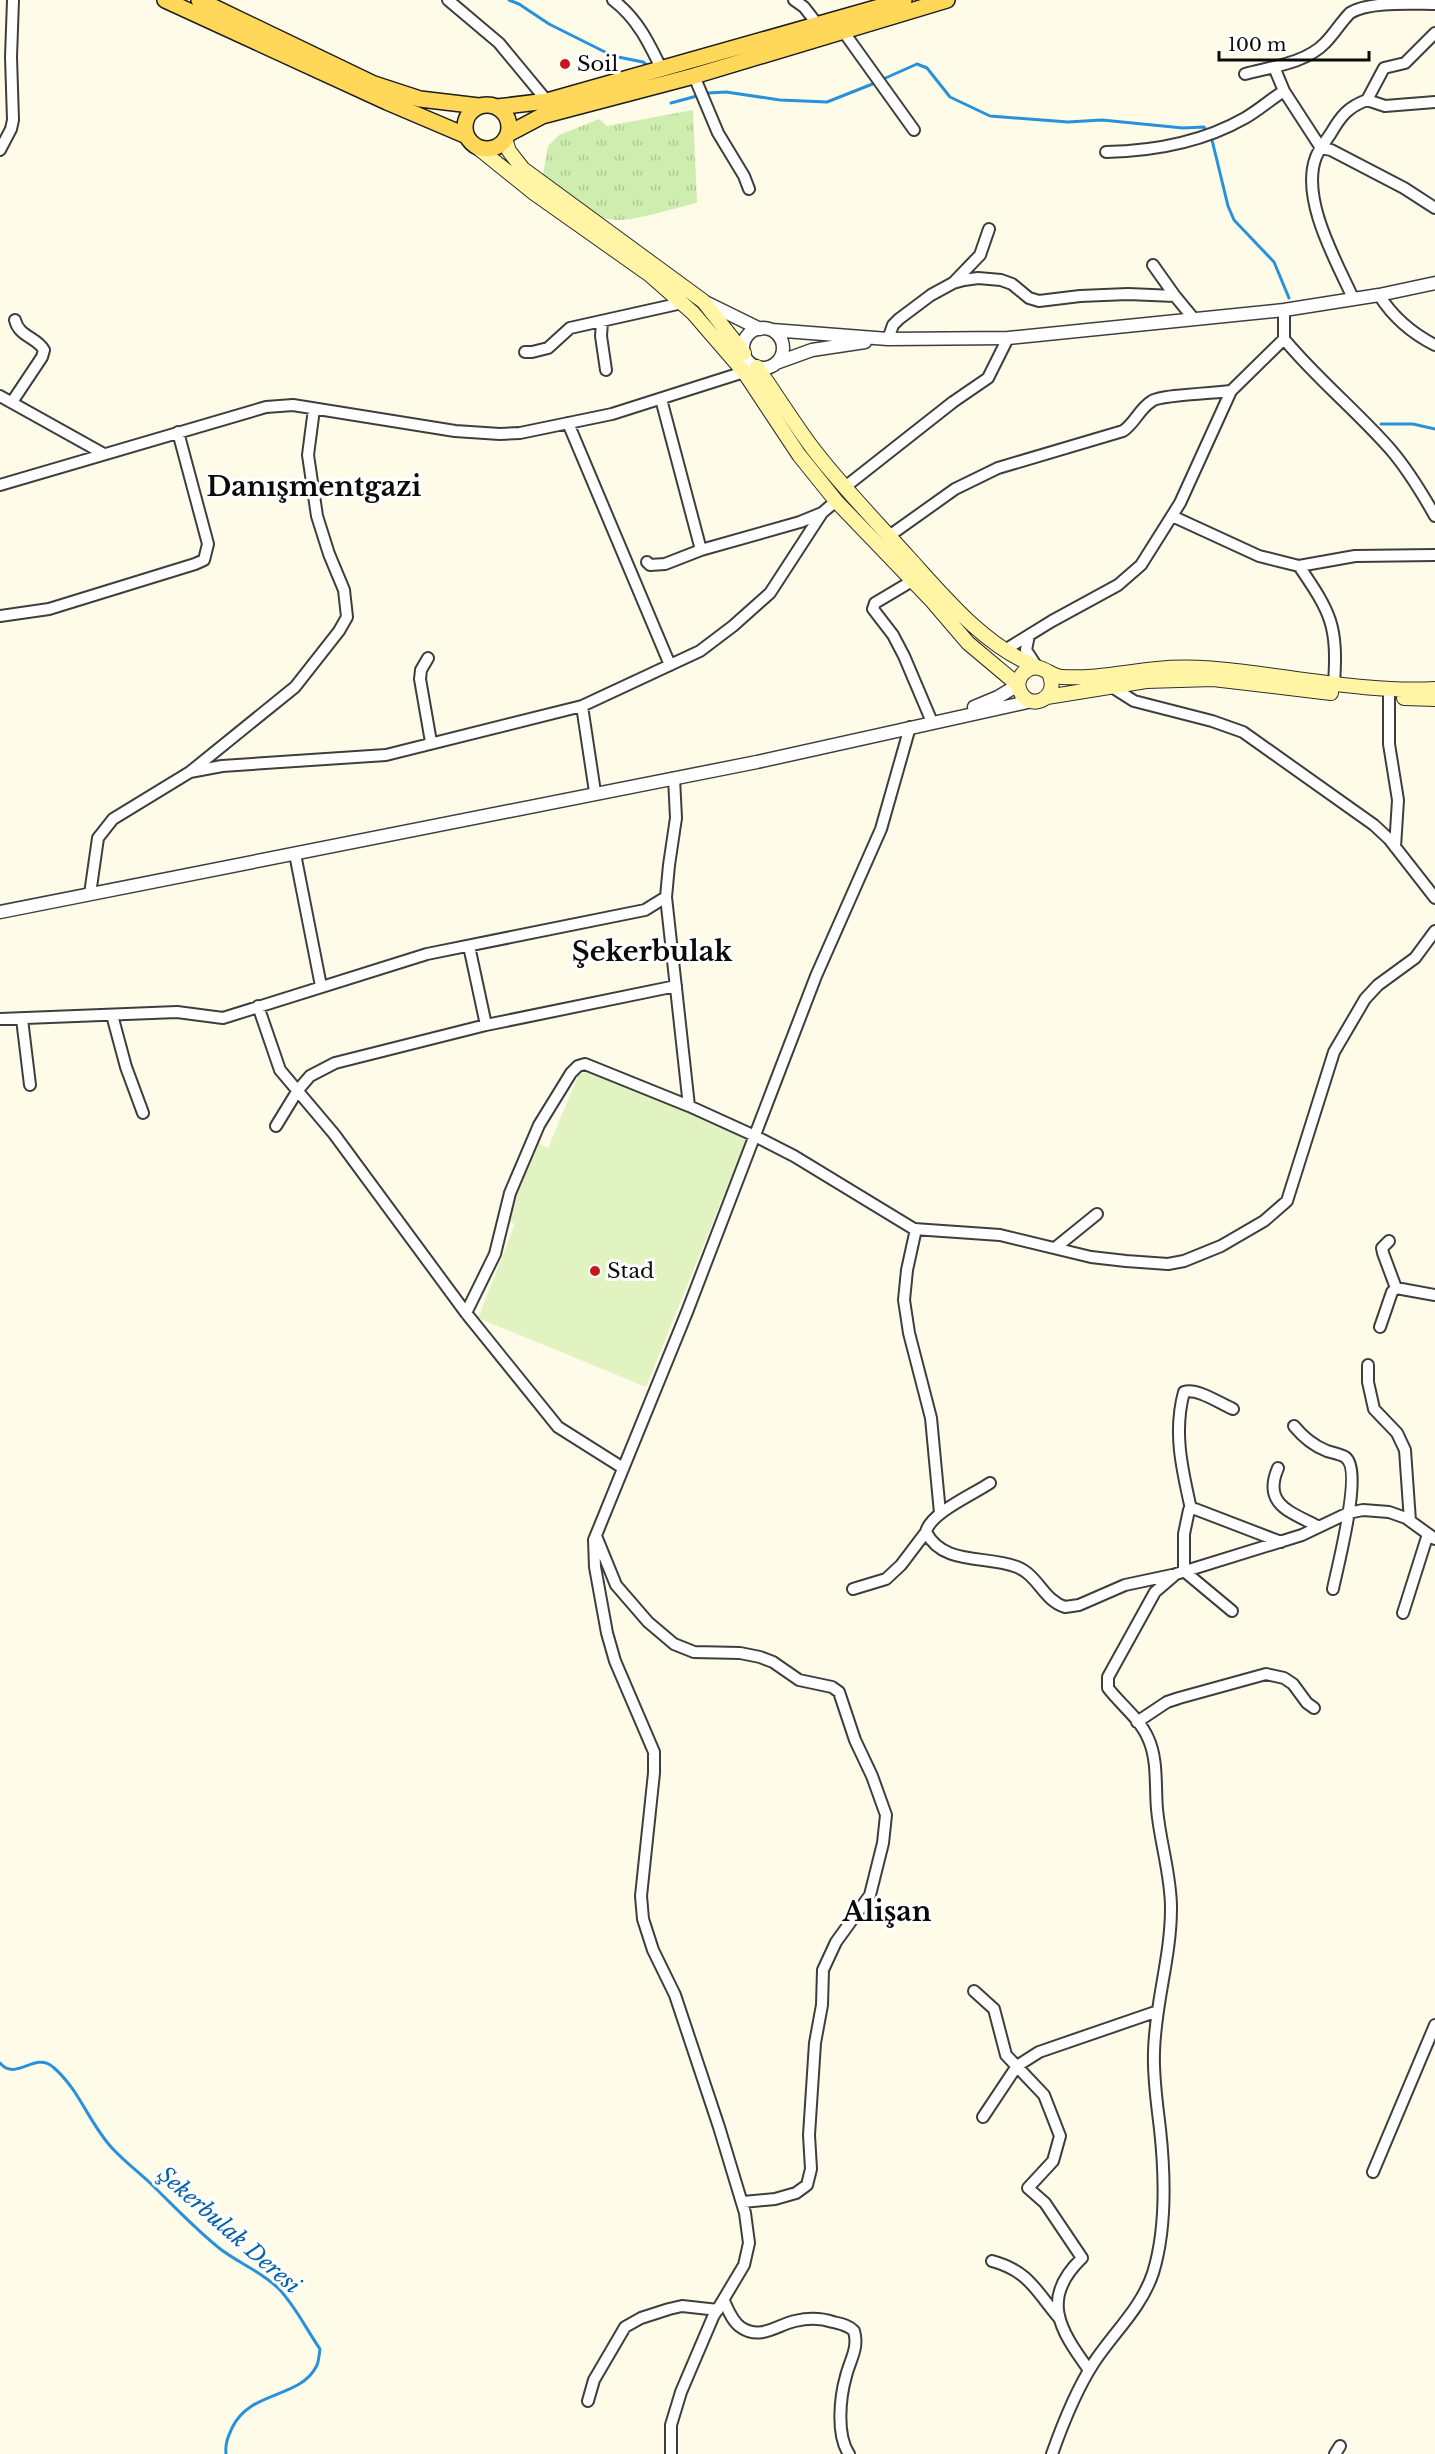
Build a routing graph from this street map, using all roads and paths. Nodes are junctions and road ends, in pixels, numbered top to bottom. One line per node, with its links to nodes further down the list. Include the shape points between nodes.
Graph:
1 (13, 0): 27 (street, via 13,120)
2 (165, 0): 25 (main road)
3 (200, 0): 21 (main road, via 374,84 420,99)
4 (448, 0): 19 (street, via 499,43)
5 (613, 0): 14 (street, via 640,28)
6 (794, 0): 10 (street)
7 (904, 0): 10 (main road)
8 (947, 0): 11 (main road)
9 (1435, 4): 13 (street, via 1355,9 1323,45)
10 (818, 25): 14 (main road)
11 (843, 31): 16 (main road); 23 (street)
12 (1435, 33): 18 (street, via 1405,63 1384,68)
13 (1274, 67): 15 (street); 17 (street)
14 (662, 70): 19 (main road)
15 (1245, 74)
16 (694, 76): 24 (main road, via 542,116); 29 (street, via 718,133)
17 (1284, 91): 26 (street); 28 (street, via 1244,119 1215,131 1168,147)
18 (1367, 100): 20 (street, via 1385,106); 26 (street, via 1344,113)
19 (547, 101): 22 (main road)
20 (1435, 102)
21 (479, 106): 22 (main road); 25 (main road, via 465,122)
22 (497, 107): 24 (main road, via 508,122)
23 (914, 130)
24 (507, 136): 25 (main road, via 496,147 483,149); 38 (main road, via 509,151 523,169)
25 (472, 141): 39 (main road, via 534,193 650,275)
26 (1321, 148): 30 (street, via 1404,188); 37 (street, via 1314,165 1315,200)
27 (0, 150)
28 (1106, 152)
29 (749, 189)
30 (1435, 208)
31 (989, 229): 33 (street, via 980,255)
32 (1153, 265): 36 (street)
33 (953, 283): 36 (street, via 978,278 1001,280 1039,301 1128,294); 46 (street, via 899,319)
34 (1435, 283): 35 (street)
35 (1379, 295): 37 (street); 48 (street, via 1403,324)
36 (1175, 296): 41 (street)
37 (1353, 298): 40 (street)
38 (704, 301): 44 (street); 51 (main road)
39 (682, 303): 43 (street); 51 (main road)
40 (1284, 310): 41 (street); 47 (street)
41 (1194, 319): 45 (street)
42 (15, 320): 56 (street, via 19,331 44,350)
43 (602, 322): 49 (street, via 570,328 548,348); 52 (street)
44 (766, 329): 46 (street); 50 (street, via 781,339 782,352); 51 (street, via 748,335 743,347)
45 (1008, 338): 46 (street); 62 (street, via 988,378)
46 (888, 339): 50 (street, via 812,350)
47 (1284, 339): 53 (street); 66 (street, via 1392,451)
48 (1435, 345)
49 (525, 351)
50 (776, 363): 51 (street)
51 (749, 364): 55 (street); 62 (main road); 63 (main road, via 800,455)
52 (606, 370)
53 (1231, 391): 65 (street); 67 (street, via 1154,399 1123,431 998,468 955,489)
54 (0, 396): 56 (street)
55 (661, 399): 58 (street); 68 (street)
56 (12, 402): 60 (street)
57 (314, 409): 58 (street, via 476,434 520,433); 59 (street, via 293,405 266,407); 92 (street, via 308,455 317,516 344,590 347,617 295,687)
58 (568, 423): 77 (street)
59 (178, 432): 60 (street); 73 (street, via 208,543 204,560 49,609)
60 (104, 454): 61 (street)
61 (0, 486)
62 (844, 487): 67 (main road)
63 (836, 501): 64 (street); 72 (main road)
64 (822, 513): 68 (street); 77 (street, via 770,593 700,651)
65 (1172, 516): 71 (street, via 1259,556); 74 (street, via 1141,565 1118,585)
66 (1435, 516)
67 (889, 536): 75 (main road, via 965,618)
68 (701, 550): 70 (street, via 665,564)
69 (1435, 555): 71 (street, via 1355,556)
70 (647, 562)
71 (1299, 566): 81 (street, via 1321,598 1331,622)
72 (912, 581): 80 (main road, via 968,643); 89 (street, via 875,603 873,609 893,635)
73 (0, 616)
74 (1029, 634): 75 (street); 78 (street, via 1026,650)
75 (1005, 650): 78 (main road)
76 (428, 658): 91 (street, via 420,679)
77 (670, 665): 88 (street)
78 (1037, 667): 79 (main road); 80 (main road, via 1026,670)
79 (1050, 676): 81 (main road, via 1074,678 1176,667 1212,668); 84 (main road, via 1052,687)
80 (1018, 684): 87 (main road, via 1022,695); 89 (street, via 998,697)
81 (1334, 684): 83 (main road)
82 (1112, 687): 84 (main road); 85 (main road, via 1146,681 1213,679); 95 (street, via 1134,701 1212,721 1249,736 1360,814)
83 (1435, 689)
84 (1047, 696): 87 (main road)
85 (1389, 697): 86 (main road); 95 (street, via 1389,744 1398,800)
86 (1435, 699)
87 (1032, 701): 89 (street)
88 (582, 706): 91 (street); 94 (street)
89 (939, 720): 90 (street)
90 (910, 727): 93 (street); 115 (street, via 881,829 816,976)
91 (431, 742): 92 (street, via 386,755 222,766)
92 (190, 772): 97 (street, via 113,819 98,838)
93 (674, 778): 94 (street); 98 (street, via 676,818)
94 (596, 792): 96 (street)
95 (1395, 847): 99 (street)
96 (295, 854): 97 (street); 103 (street)
97 (90, 894): 100 (street)
98 (666, 897): 102 (street, via 630,914); 104 (street)
99 (1435, 898)
100 (0, 912)
101 (1435, 931): 119 (street, via 1415,957 1378,984 1344,1034 1324,1079 1292,1189 1276,1212 1221,1246 1184,1262 1126,1261)
102 (469, 946): 103 (street, via 427,954); 109 (street)
103 (321, 986): 105 (street)
104 (676, 986): 109 (street); 112 (street)
105 (258, 1006): 106 (street, via 223,1017 177,1012); 111 (street, via 280,1070)
106 (112, 1015): 108 (street); 113 (street)
107 (0, 1019): 108 (street)
108 (22, 1019): 110 (street)
109 (486, 1025): 111 (street, via 335,1063 310,1076)
110 (30, 1085)
111 (298, 1090): 114 (street); 122 (street)
112 (689, 1106): 115 (street); 122 (street, via 594,1066 578,1066 539,1125 510,1193 495,1254)
113 (143, 1113)
114 (276, 1126)
115 (755, 1136): 117 (street); 128 (street)
116 (1097, 1214): 119 (street)
117 (916, 1229): 119 (street, via 1000,1235); 132 (street, via 904,1300 932,1418)
118 (1389, 1241): 120 (street, via 1382,1248)
119 (1055, 1248)
120 (1396, 1288): 121 (street); 123 (street)
121 (1435, 1295)
122 (466, 1313): 128 (street, via 558,1427)
123 (1380, 1327)
124 (1368, 1365): 133 (street, via 1374,1409 1397,1432 1405,1450)
125 (1233, 1409): 130 (street, via 1200,1394 1184,1392 1179,1452)
126 (1294, 1426): 131 (street, via 1315,1445 1348,1460 1352,1479)
127 (1278, 1467): 134 (street, via 1272,1482 1275,1498 1286,1509)
128 (623, 1468): 136 (street)
129 (990, 1484): 132 (street)
130 (1191, 1509): 138 (street); 139 (street, via 1185,1519)
131 (1348, 1512): 133 (street, via 1376,1510); 134 (street); 141 (street)
132 (940, 1513): 135 (street, via 929,1522)
133 (1410, 1521): 137 (street)
134 (1319, 1527): 138 (street)
135 (926, 1532): 139 (street, via 935,1545 949,1553 981,1562 1009,1564 1025,1571 1048,1597 1065,1608 1125,1585); 140 (street, via 886,1579)
136 (596, 1536): 152 (street, via 593,1550 607,1633 654,1752 643,1919 677,2002); 152 (street, via 616,1585 648,1622 674,1644 694,1652 750,1654 773,1662 799,1680 839,1692 886,1815 870,1895 836,1942 823,1971 807,2185 786,2196)
137 (1432, 1537): 143 (street)
138 (1282, 1542): 139 (street)
139 (1180, 1573): 142 (street); 145 (street, via 1155,1592 1108,1677 1108,1689)
140 (853, 1589)
141 (1333, 1589)
142 (1232, 1611)
143 (1403, 1613)
144 (1314, 1708): 145 (street, via 1293,1684 1266,1674 1167,1702)
145 (1137, 1722): 147 (street, via 1145,1730 1153,1751 1157,1812 1170,1892 1168,1963)
146 (974, 1990): 149 (street, via 994,2009 1006,2055)
147 (1158, 2011): 149 (street, via 1063,2042); 156 (street, via 1154,2053 1164,2180 1154,2272 1142,2299)
148 (1435, 2025): 151 (street)
149 (1017, 2067): 150 (street); 155 (street, via 1044,2095 1060,2136 1053,2161 1028,2188 1045,2203 1082,2258 1062,2280 1057,2299)
150 (983, 2117)
151 (1373, 2172)
152 (742, 2202): 154 (street, via 749,2243 747,2255)
153 (992, 2261): 155 (street, via 1024,2275)
154 (721, 2306): 157 (street, via 682,2306 625,2327 594,2380); 158 (street, via 677,2403 669,2438); 159 (street, via 742,2329 753,2332 772,2331 805,2319 830,2321 854,2331 856,2347 845,2378 842,2407 843,2440)
155 (1059, 2319): 156 (street)
156 (1089, 2370): 160 (street, via 1072,2401)
157 (588, 2401)
158 (671, 2454)
159 (849, 2454)
160 (1052, 2454)

